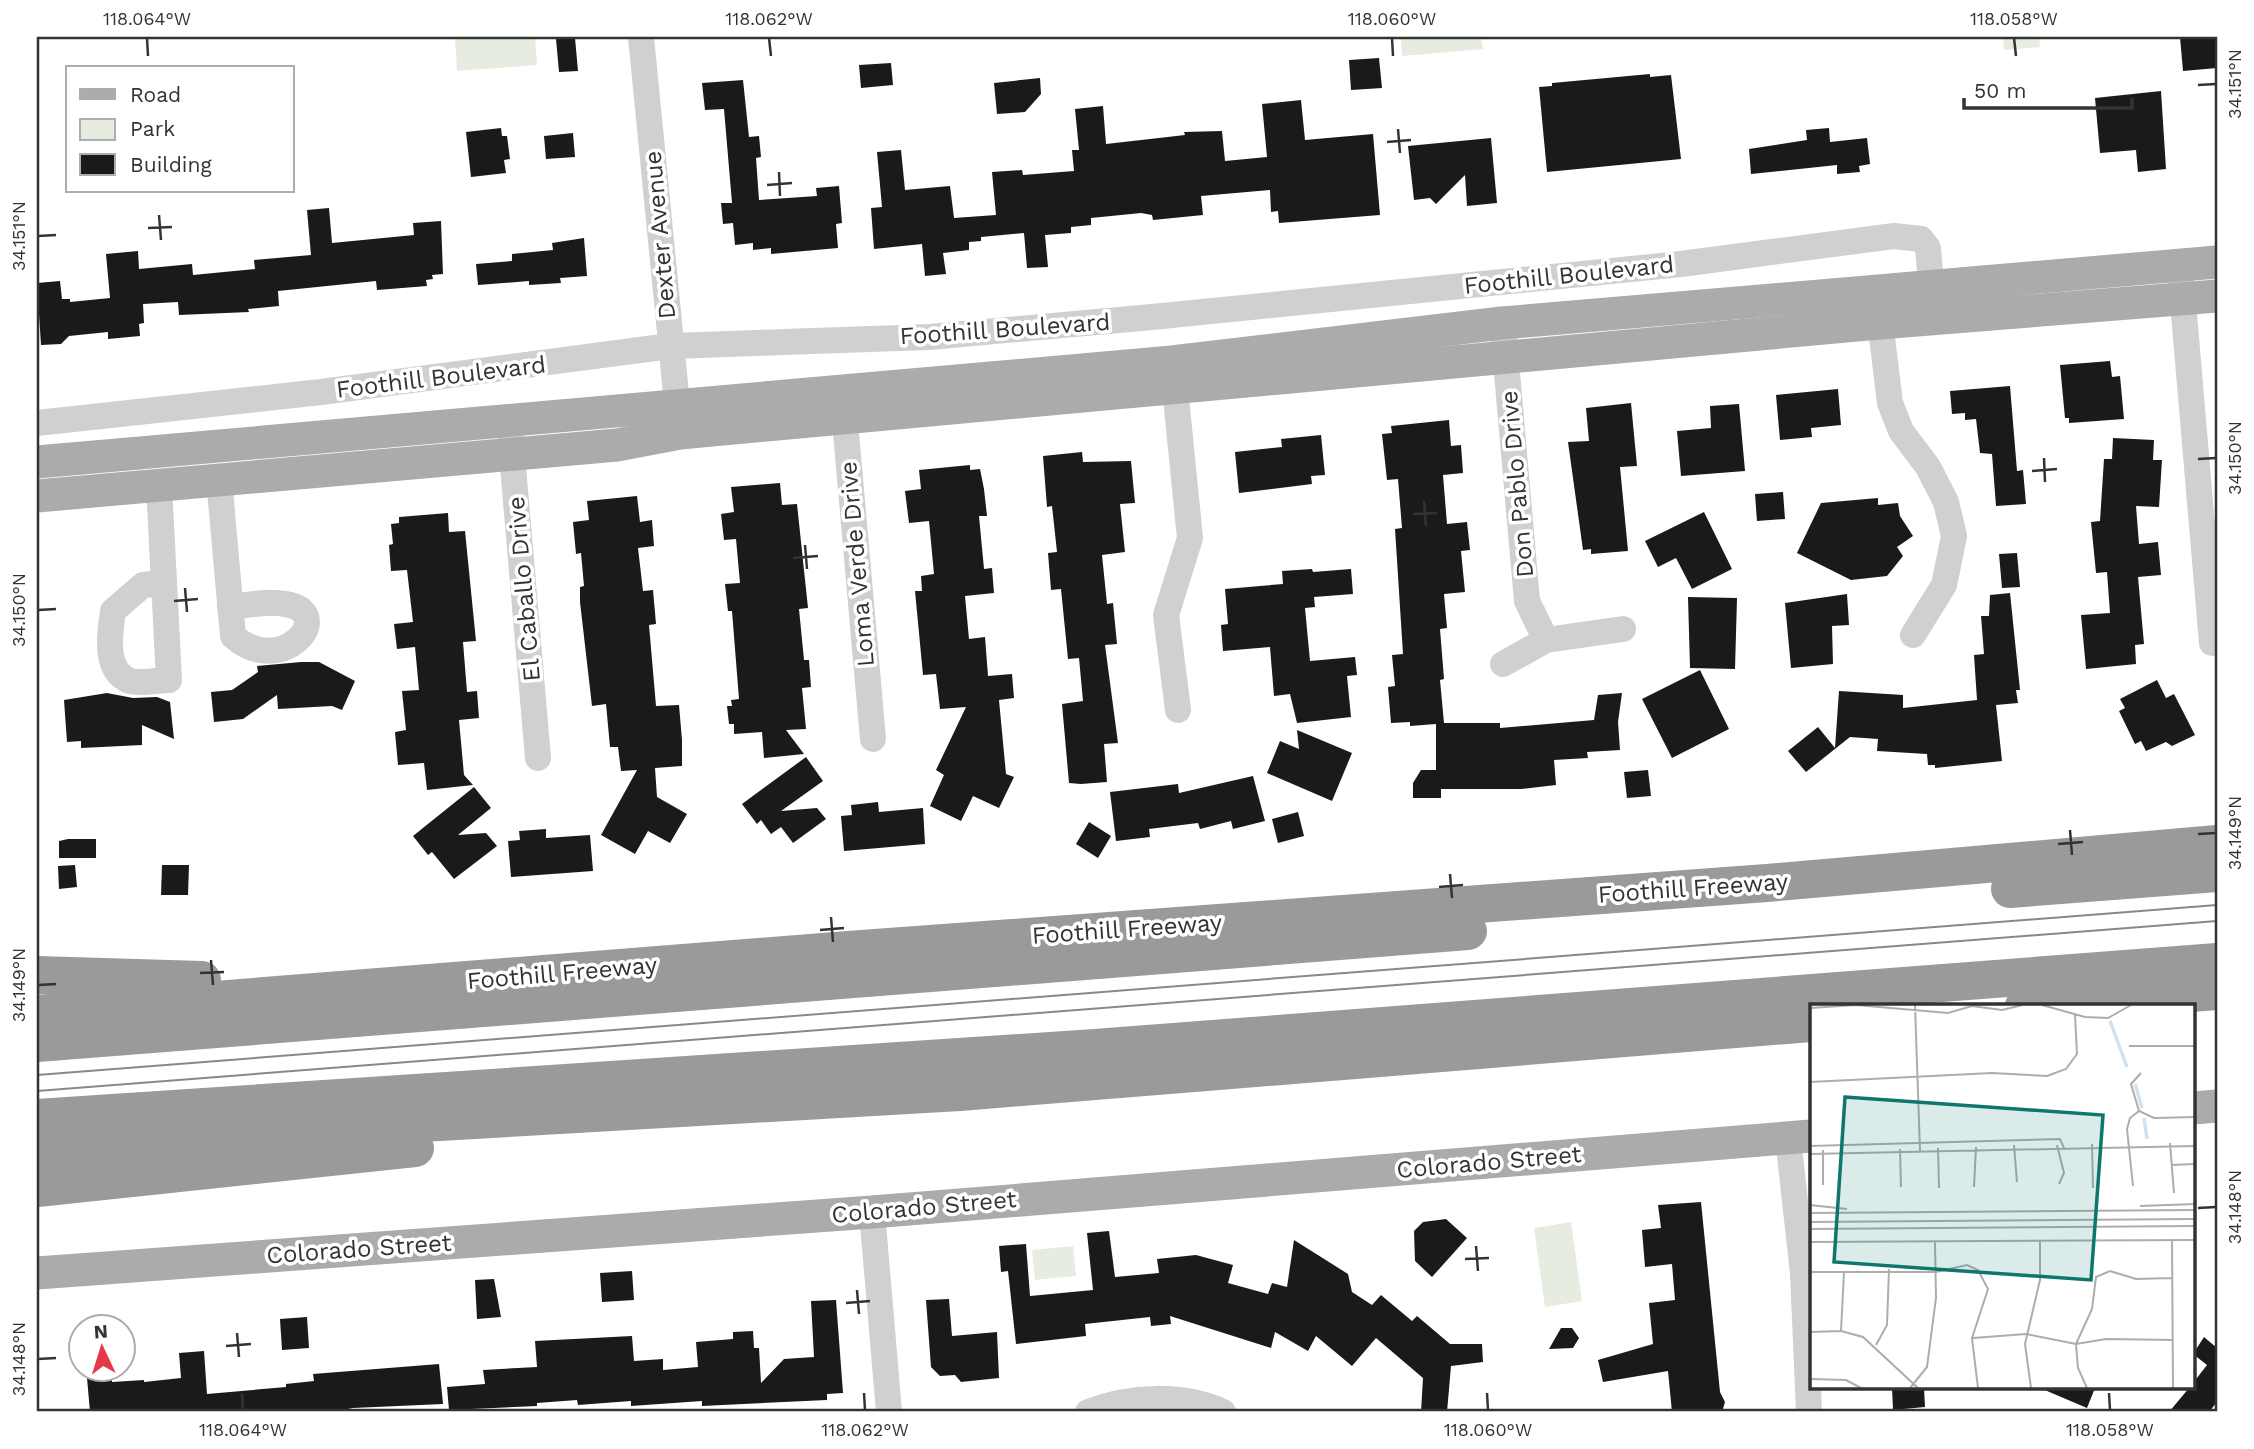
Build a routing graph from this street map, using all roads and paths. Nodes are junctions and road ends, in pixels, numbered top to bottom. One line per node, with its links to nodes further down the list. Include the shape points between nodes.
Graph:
1 (641, 37): 9 (street, Dexter Avenue)
2 (2217, 262): 3 (main road, Foothill Boulevard)
3 (2180, 265): 5 (street); 6 (main road, Foothill Boulevard)
4 (2217, 296): 5 (main road, Foothill Boulevard)
5 (2183, 299): 6 (main road, Foothill Boulevard); 26 (street)
6 (1933, 303): 7 (main road, Foothill Boulevard); 9 (street, Foothill Boulevard, via 1928,248 1921,239 1894,236 1681,264 1110,321 929,337)
7 (1878, 307): 8 (main road, Foothill Boulevard); 10 (main road, Foothill Boulevard); 24 (street, via 1890,403 1901,431 1928,467 1946,502 1954,536 1944,585)
8 (1502, 323): 10 (street, Don Pablo Drive); 11 (main road, Foothill Boulevard)
9 (670, 346): 13 (street, Dexter Avenue); 15 (street, Foothill Boulevard, via 348,389)
10 (1506, 357): 11 (main road, Foothill Boulevard); 25 (street, Don Pablo Drive, via 1527,601)
11 (1174, 375): 12 (main road, Foothill Boulevard); 28 (street, via 1190,538 1166,615)
12 (843, 404): 13 (main road, Foothill Boulevard); 29 (street, Loma Verde Drive)
13 (678, 419): 14 (main road, Foothill Boulevard); 16 (main road, Foothill Boulevard, via 617,444)
14 (509, 420): 16 (street, El Caballo Drive); 17 (main road, Foothill Boulevard)
15 (37, 423)
16 (512, 453): 18 (main road, Foothill Boulevard); 30 (street, El Caballo Drive)
17 (37, 462)
18 (219, 480): 19 (main road, Foothill Boulevard); 22 (street)
19 (159, 485): 20 (main road, Foothill Boulevard); 21 (street)
20 (37, 496)
21 (164, 583)
22 (230, 607)
23 (1623, 629): 25 (street)
24 (1913, 635)
25 (1546, 640): 27 (street)
26 (2212, 643)
27 (1503, 664)
28 (1178, 710)
29 (873, 739)
30 (538, 758)
31 (2217, 844): 35 (highway, Foothill Freeway, via 1767,883)
32 (2217, 873): 40 (highway)
33 (2217, 962): 44 (highway, via 1122,1046)
34 (37, 975): 35 (highway)
35 (397, 987): 38 (highway, Foothill Freeway)
36 (2217, 991): 37 (highway)
37 (2050, 1004)
38 (37, 1014)
39 (1810, 1023): 41 (highway)
40 (37, 1043)
41 (960, 1092): 46 (highway, via 317,1129); 47 (highway)
42 (2217, 1106): 43 (main road)
43 (2194, 1108)
44 (37, 1118)
45 (1800, 1137): 48 (main road, Colorado Street); 53 (street)
46 (37, 1152)
47 (37, 1188)
48 (872, 1212): 49 (main road, Colorado Street); 50 (street)
49 (37, 1273)
50 (889, 1412)
51 (1087, 1412): 52 (street, via 1110,1404 1161,1399)
52 (1223, 1412)
53 (1809, 1412)

